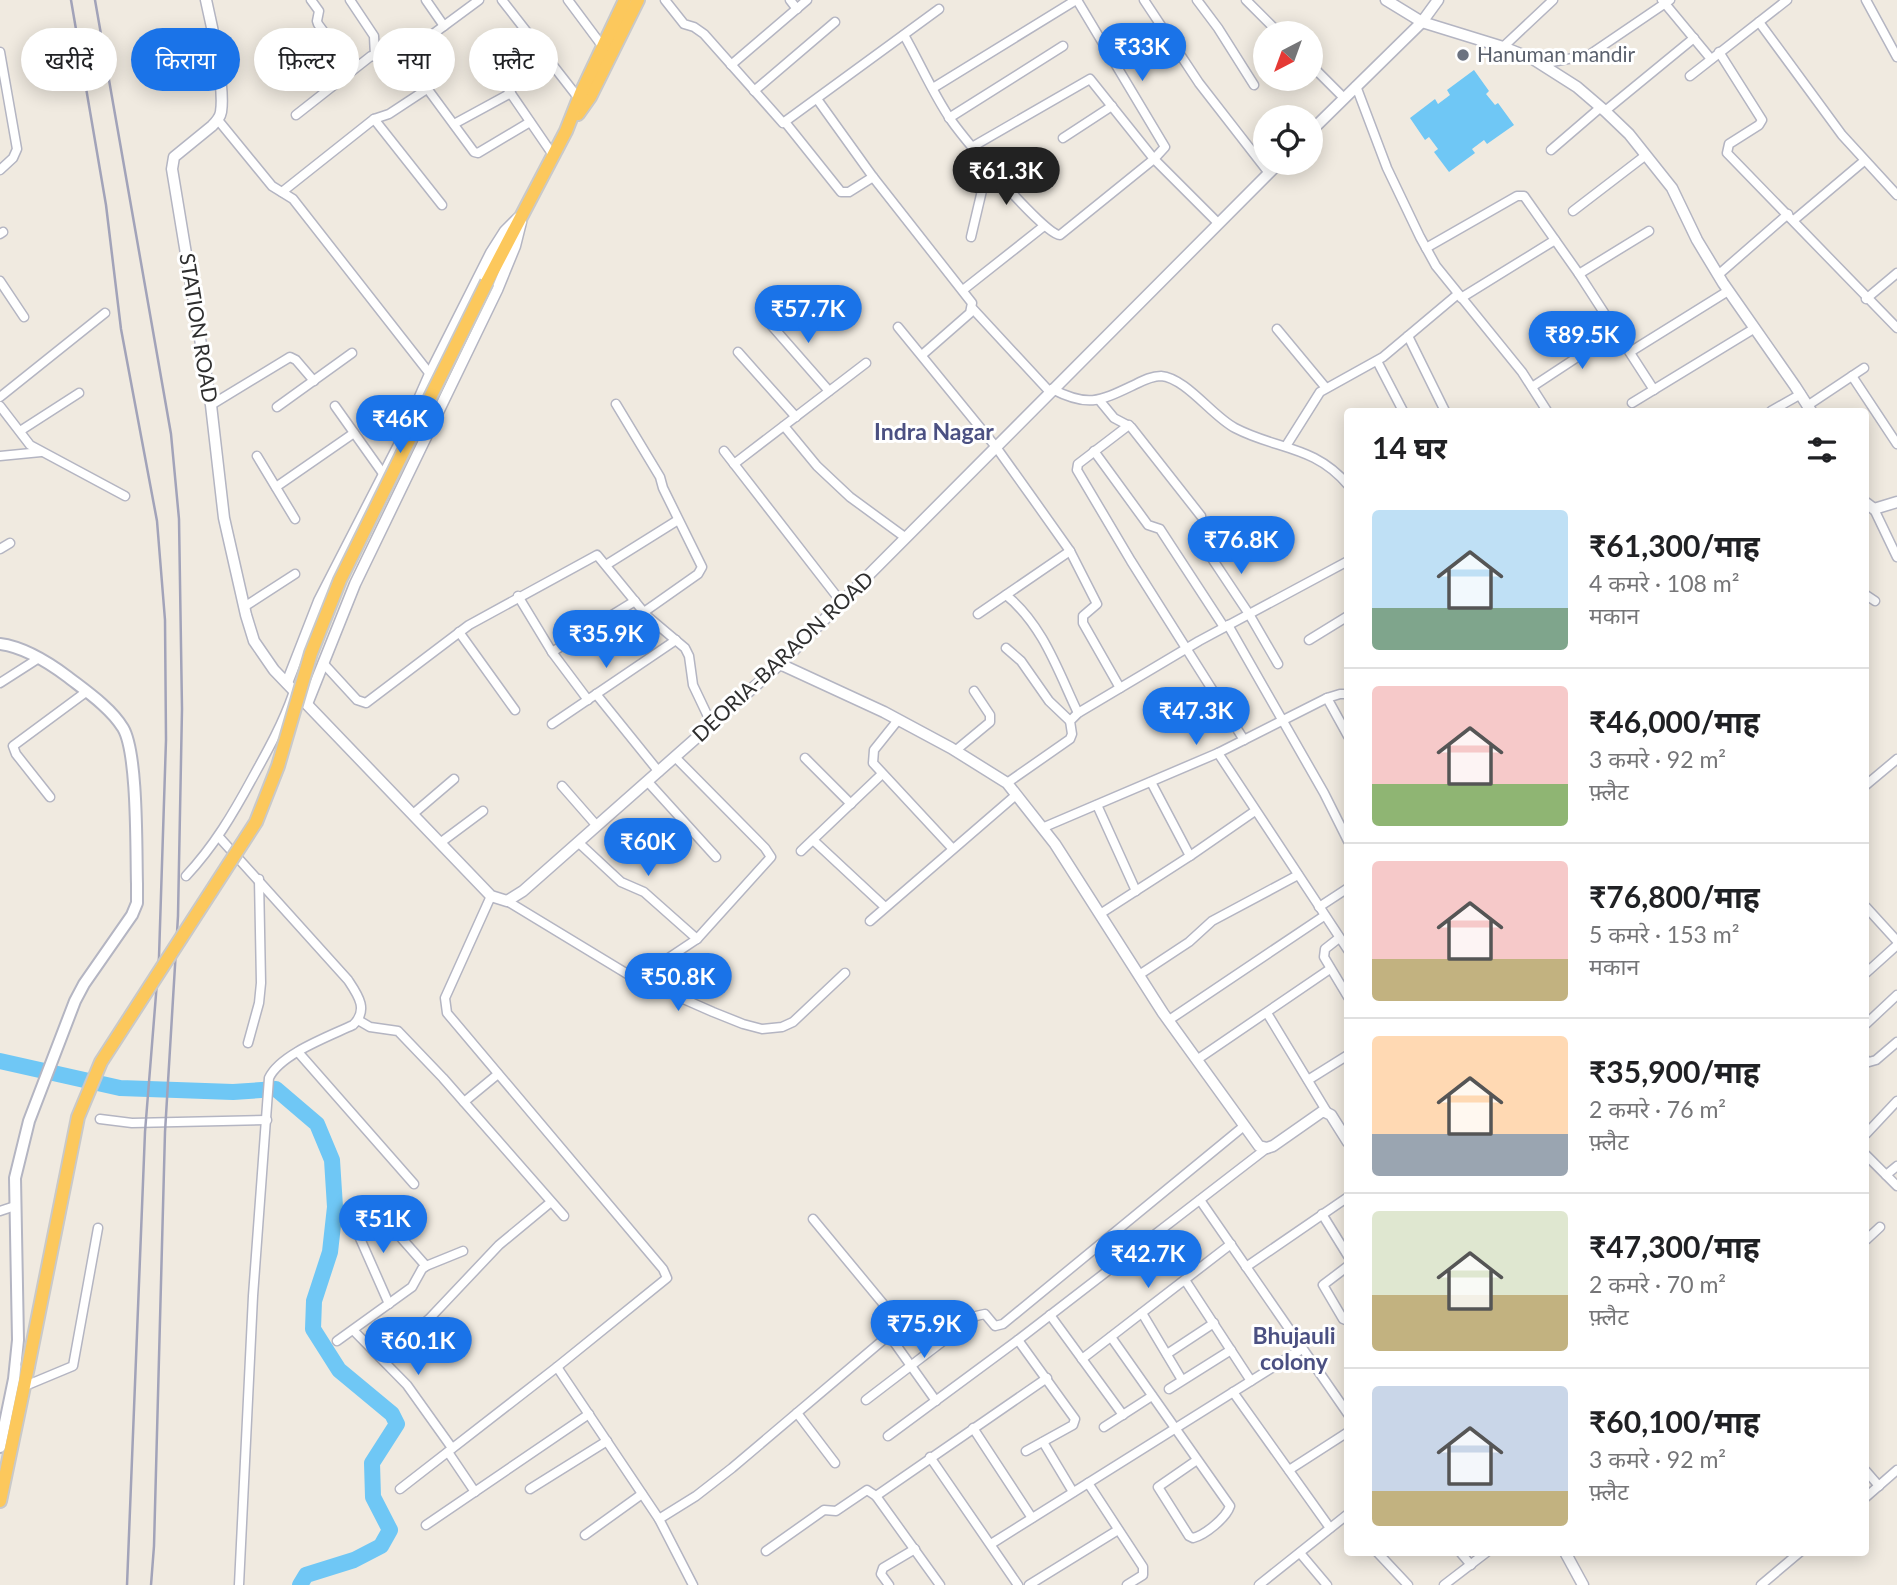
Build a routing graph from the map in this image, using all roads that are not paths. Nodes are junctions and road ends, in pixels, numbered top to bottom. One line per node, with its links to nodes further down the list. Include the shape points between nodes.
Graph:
1 (206, 0): 63 (street, via 220,82)
2 (311, 0): 30 (street, via 319,11)
3 (350, 0): 32 (street)
4 (426, 0): 29 (street)
5 (479, 0): 29 (street)
6 (502, 0): 56 (street)
7 (568, 0): 36 (street)
8 (625, 0): 36 (highway)
9 (638, 0): 56 (highway)
10 (666, 0): 43 (street, via 681,21 700,30)
11 (790, 0): 23 (street)
12 (807, 0): 23 (street)
13 (1077, 0): 48 (street); 73 (street, via 1164,144)
14 (1144, 0): 70 (street, via 1211,100)
15 (1197, 0): 46 (street)
16 (1246, 0): 25 (street)
17 (1386, 0): 27 (street)
18 (1438, 0): 27 (street)
19 (1553, 0): 37 (street)
20 (1787, 0): 28 (street)
21 (1866, 0): 40 (street)
22 (1665, 1): 34 (street); 42 (street, via 1588,55)
23 (797, 9): 43 (street)
24 (939, 9): 33 (street)
25 (1267, 21)
26 (835, 22): 52 (street)
27 (1422, 22): 37 (street); 47 (street)
28 (1759, 22): 39 (street); 74 (street)
29 (444, 26): 31 (street)
30 (321, 28)
31 (441, 28)
32 (373, 34)
33 (904, 35): 48 (street); 55 (street)
34 (1693, 38): 41 (street); 58 (street)
35 (1063, 46): 60 (street)
36 (603, 47): 56 (highway)
37 (1503, 47): 42 (street)
38 (0, 52): 76 (street, via 17,149)
39 (1720, 52): 41 (street); 84 (street, via 1762,120 1730,144 1727,153)
40 (1897, 57)
41 (1711, 59): 44 (street)
42 (1541, 64): 58 (street)
43 (731, 65): 52 (street)
44 (1689, 76)
45 (1323, 77): 54 (street)
46 (1253, 83)
47 (1356, 86): 54 (street); 90 (street, via 1387,167)
48 (933, 88): 60 (street)
49 (326, 91): 59 (street)
50 (424, 91): 61 (street)
51 (429, 91): 66 (street)
52 (754, 91): 65 (street, via 781,123)
53 (510, 93): 64 (street); 66 (street)
54 (1344, 98): 62 (street)
55 (817, 99): 65 (street); 78 (street)
56 (582, 101): 71 (highway)
57 (1112, 106): 67 (street); 68 (street, via 1090,79); 73 (street)
58 (1603, 109): 69 (street); 72 (street)
59 (296, 115)
60 (949, 118): 68 (street)
61 (374, 119): 79 (street); 81 (street)
62 (1323, 119)
63 (218, 120): 79 (street); 130 (street, STATION ROAD, via 172,162)
64 (530, 122): 66 (street, via 476,153); 71 (street)
65 (785, 122): 78 (street, via 841,191 849,192)
66 (454, 124)
67 (1063, 138)
68 (972, 147): 75 (street)
69 (1551, 150)
70 (1253, 153)
71 (553, 155): 83 (highway)
72 (1646, 155): 82 (street); 93 (street, via 1672,188)
73 (1154, 159): 85 (street); 86 (street, via 1065,232 1056,235)
74 (1864, 161): 80 (street); 84 (street)
75 (988, 165): 86 (street); 88 (street)
76 (0, 169)
77 (1267, 175): 85 (street, DEORIA-BARAON ROAD)
78 (873, 177): 95 (street)
79 (282, 192): 116 (street, via 293,199)
80 (1897, 195)
81 (442, 205)
82 (1573, 211)
83 (522, 215): 116 (street, via 491,253); 192 (street, via 497,290 374,543); 335 (highway, bridge, via 340,580 256,822 101,1062 88,1090 78,1117)
84 (1791, 217): 93 (street); 98 (street)
85 (1218, 223): 121 (street, DEORIA-BARAON ROAD)
86 (1044, 226): 95 (street)
87 (1649, 231): 92 (street)
88 (971, 237)
89 (1555, 240): 90 (street, via 1521,195); 92 (street); 97 (street)
90 (1426, 248): 97 (street)
91 (1897, 273): 98 (street)
92 (1579, 274): 107 (street)
93 (1718, 275): 96 (street)
94 (0, 281): 101 (street)
95 (962, 290): 99 (street)
96 (1728, 291): 104 (street); 110 (street)
97 (1460, 296): 108 (street); 119 (street)
98 (1866, 299): 105 (street)
99 (973, 309): 112 (street); 121 (street)
100 (105, 313): 126 (street)
101 (24, 317)
102 (765, 318): 123 (street)
103 (898, 327): 112 (street)
104 (1755, 328): 122 (street); 125 (street)
105 (1897, 328)
106 (1277, 329): 120 (street)
107 (1617, 331): 110 (street); 119 (street)
108 (1408, 336): 113 (street); 134 (street)
109 (738, 352): 140 (street)
110 (1630, 352): 122 (street)
111 (352, 353): 118 (street)
112 (922, 355): 147 (street)
113 (1377, 361): 120 (street); 133 (street)
114 (866, 363): 123 (street)
115 (1864, 368): 117 (street)
116 (430, 374): 154 (street)
117 (1852, 376): 138 (street); 145 (street)
118 (314, 381): 130 (street, via 290,357); 132 (street)
119 (1532, 387): 135 (street)
120 (1326, 388): 146 (street)
121 (1051, 390): 127 (street, via 1082,401); 147 (street, DEORIA-BARAON ROAD)
122 (1654, 390): 128 (street)
123 (829, 391): 140 (street)
124 (79, 393): 143 (street)
125 (1801, 394): 136 (street); 137 (street)
126 (0, 397)
127 (1100, 401): 141 (street, via 1114,418); 146 (street, via 1150,377 1169,377 1235,429)
128 (1632, 403)
129 (616, 404): 162 (street, via 660,477)
130 (211, 405): 178 (street, STATION ROAD, via 224,518)
131 (335, 406): 144 (street)
132 (277, 407)
133 (1401, 408)
134 (1444, 408)
135 (1545, 408)
136 (1776, 408)
137 (1808, 408)
138 (1810, 408)
139 (1, 410): 143 (street)
140 (796, 417): 142 (street)
141 (1129, 425): 149 (street); 160 (street)
142 (784, 426): 153 (street); 163 (street, via 850,497)
143 (20, 431): 150 (street)
144 (354, 433): 154 (street); 156 (street)
145 (1897, 444)
146 (1286, 446): 155 (street, via 1323,461)
147 (996, 447): 163 (street, DEORIA-BARAON ROAD); 166 (street)
148 (724, 451): 153 (street)
149 (1094, 451): 183 (street, via 1148,524 1160,529); 189 (street, via 1077,470)
150 (41, 452): 151 (street); 157 (street)
151 (0, 456)
152 (257, 456): 156 (street)
153 (734, 464): 177 (street)
154 (384, 475): 196 (street, via 319,601)
155 (1344, 481)
156 (276, 487): 161 (street)
157 (125, 496)
158 (1897, 502): 159 (street)
159 (1869, 507): 168 (street)
160 (1201, 516)
161 (295, 519)
162 (678, 520): 170 (street); 179 (street, via 700,562 700,571)
163 (906, 538): 177 (street, DEORIA-BARAON ROAD)
164 (10, 543): 165 (street)
165 (0, 549)
166 (1070, 551): 172 (street); 197 (street, via 1097,604 1083,616 1083,623)
167 (1209, 554): 181 (street)
168 (1896, 554)
169 (1344, 563): 181 (street)
170 (606, 565): 173 (street, via 594,555); 175 (street)
171 (295, 574): 178 (street)
172 (1006, 595): 180 (street); 206 (street, via 1039,630)
173 (518, 596): 184 (street); 190 (street)
174 (1869, 597): 176 (street)
175 (635, 601): 179 (street); 190 (street)
176 (1875, 601)
177 (842, 603): 193 (street, DEORIA-BARAON ROAD)
178 (244, 607): 196 (street, STATION ROAD, via 254,641)
179 (643, 612): 185 (street)
180 (978, 614)
181 (1249, 614): 183 (street); 194 (street)
182 (1344, 618): 186 (street)
183 (1226, 626): 189 (street); 208 (street)
184 (459, 632): 192 (street, via 366,703 357,701); 205 (street)
185 (676, 640): 200 (street); 211 (street, via 689,656 692,685)
186 (1309, 640)
187 (0, 644): 191 (main road)
188 (1006, 648): 209 (street)
189 (1186, 648): 197 (street); 213 (street)
190 (552, 652): 203 (street)
191 (39, 658): 195 (street); 199 (main road)
192 (323, 663): 204 (street)
193 (780, 664): 207 (street); 211 (street, DEORIA-BARAON ROAD)
194 (1278, 664)
195 (0, 683)
196 (290, 687): 204 (street); 237 (street, via 277,735)
197 (1119, 688): 206 (street)
198 (974, 691): 214 (street, via 990,722)
199 (86, 692): 228 (street, via 13,746); 298 (main road, via 123,728 128,741 136,903 123,930 84,984 58,1040 29,1121 15,1178)
200 (596, 694): 203 (street); 219 (street)
201 (1344, 694): 202 (street)
202 (1327, 698): 208 (street); 212 (street)
203 (588, 700): 210 (street)
204 (307, 704): 233 (street)
205 (515, 710)
206 (1078, 713): 209 (street)
207 (898, 720): 214 (street); 220 (street, via 872,755)
208 (1284, 720): 213 (street); 236 (street)
209 (1070, 721): 225 (street, via 1070,739)
210 (552, 724)
211 (712, 725): 216 (street, DEORIA-BARAON ROAD)
212 (1344, 729)
213 (1244, 740): 215 (street)
214 (955, 751): 225 (street)
215 (1218, 753): 224 (street); 232 (street)
216 (676, 758): 219 (street, DEORIA-BARAON ROAD); 259 (street, via 771,857)
217 (804, 758): 229 (street)
218 (1897, 759): 221 (street)
219 (659, 772): 223 (street, DEORIA-BARAON ROAD)
220 (882, 774): 229 (street); 241 (street)
221 (1869, 778)
222 (454, 779): 233 (street)
223 (648, 782): 234 (street, DEORIA-BARAON ROAD); 244 (street)
224 (1151, 782): 230 (street); 243 (street)
225 (1007, 783): 227 (street)
226 (562, 786): 234 (street)
227 (1017, 794): 235 (street); 241 (street)
228 (50, 797)
229 (851, 804): 238 (street)
230 (1097, 805): 235 (street); 248 (street)
231 (483, 811): 239 (street)
232 (1255, 811): 243 (street); 245 (street)
233 (412, 814): 239 (street)
234 (597, 827): 240 (street, DEORIA-BARAON ROAD)
235 (1042, 828): 255 (street)
236 (1344, 833)
237 (219, 837): 246 (street); 247 (street)
238 (813, 840): 242 (street); 252 (street)
239 (440, 843): 250 (street)
240 (579, 843): 251 (street, DEORIA-BARAON ROAD); 259 (street, via 621,882 644,892)
241 (952, 848): 252 (street)
242 (801, 851)
243 (1190, 856): 248 (street)
244 (716, 857)
245 (1298, 875): 253 (street); 265 (street, via 1212,921)
246 (186, 876)
247 (259, 879): 270 (street, via 348,980 361,1005); 274 (street, via 261,983)
248 (1136, 891): 255 (street)
249 (1344, 891): 253 (street)
250 (491, 896): 251 (street); 279 (street, via 445,1006)
251 (508, 901): 266 (street)
252 (885, 907): 257 (street)
253 (1318, 907): 256 (street)
254 (1869, 910): 260 (street)
255 (1100, 914): 265 (street)
256 (1324, 916): 258 (street); 271 (street)
257 (870, 921)
258 (1339, 938): 261 (street); 262 (street, via 1323,953)
259 (697, 939): 266 (street)
260 (1897, 943): 263 (street)
261 (1344, 945)
262 (1330, 968): 267 (street); 269 (street)
263 (1869, 970)
264 (845, 973): 266 (street, via 793,1022 773,1029 743,1024)
265 (1139, 975): 271 (street)
266 (637, 979)
267 (1344, 990)
268 (1897, 995): 272 (street)
269 (1267, 1013): 277 (street); 280 (street)
270 (358, 1020): 275 (street); 282 (street, via 370,1027 398,1031)
271 (1169, 1020): 277 (street)
272 (1869, 1021)
273 (1897, 1042): 278 (street)
274 (248, 1043)
275 (298, 1052): 284 (street, via 269,1078); 293 (street)
276 (1344, 1058): 280 (street)
277 (1198, 1059): 286 (street)
278 (1869, 1062)
279 (498, 1074): 282 (street); 331 (street, via 667,1278)
280 (1308, 1080): 283 (street)
281 (1897, 1101): 287 (street)
282 (464, 1102): 297 (street)
283 (1327, 1111): 288 (street); 289 (street)
284 (267, 1117): 285 (street, via 132,1123); 388 (street)
285 (100, 1119)
286 (1244, 1126): 289 (street, via 1259,1146); 330 (street, via 1003,1324 995,1325 981,1313)
287 (1869, 1131)
288 (1344, 1136)
289 (1268, 1148): 295 (street)
290 (1869, 1159): 292 (street)
291 (1897, 1166): 292 (street)
292 (1886, 1175): 294 (street)
293 (414, 1184)
294 (1897, 1186)
295 (1200, 1200): 308 (street); 317 (street)
296 (1344, 1200): 300 (street)
297 (551, 1202): 301 (street); 328 (street, via 499,1245 436,1312)
298 (15, 1206): 299 (street); 352 (main road, via 18,1340)
299 (0, 1211)
300 (1322, 1214): 309 (street); 312 (street)
301 (564, 1216)
302 (351, 1218): 315 (street)
303 (813, 1219): 321 (street, via 890,1312 894,1328)
304 (388, 1224): 311 (street)
305 (1880, 1227): 307 (street)
306 (98, 1228): 335 (street, via 73,1366)
307 (1869, 1237)
308 (1231, 1244): 312 (street); 314 (street)
309 (1344, 1250)
310 (463, 1251): 311 (street)
311 (426, 1266): 315 (street, via 412,1287)
312 (1246, 1267): 325 (street)
313 (1344, 1269): 318 (street, via 1324,1285)
314 (1185, 1280): 316 (street); 319 (street)
315 (389, 1304): 320 (street)
316 (1142, 1313): 322 (street); 327 (street)
317 (1051, 1315): 323 (street); 329 (street)
318 (1344, 1319)
319 (1214, 1323): 326 (street); 327 (street)
320 (354, 1331): 324 (street); 328 (street)
321 (889, 1335): 330 (street); 342 (street)
322 (1111, 1337): 329 (street); 338 (street)
323 (1018, 1340): 332 (street); 340 (street)
324 (337, 1341)
325 (1302, 1349): 334 (street); 341 (street)
326 (1231, 1350): 333 (street); 334 (street)
327 (1167, 1354): 333 (street)
328 (380, 1357): 353 (street, via 431,1416)
329 (1082, 1359): 344 (street)
330 (910, 1364): 339 (street); 340 (street)
331 (557, 1367): 343 (street); 353 (street)
332 (1046, 1378): 346 (street); 351 (street, via 1075,1419 1073,1425)
333 (1182, 1380): 336 (street)
334 (1251, 1381): 337 (street)
335 (25, 1386): 370 (highway)
336 (1169, 1389)
337 (1233, 1392): 347 (street); 358 (street)
338 (1152, 1396): 344 (street); 347 (street)
339 (866, 1400)
340 (936, 1401): 349 (street)
341 (1344, 1407)
342 (797, 1413): 357 (street); 373 (street, via 696,1496)
343 (589, 1415): 350 (street); 365 (street)
344 (1123, 1415): 345 (street)
345 (1104, 1427)
346 (974, 1428): 355 (street); 371 (street)
347 (1175, 1428): 356 (street); 361 (street)
348 (1344, 1435): 358 (street)
349 (888, 1436)
350 (607, 1441): 364 (street); 367 (street)
351 (1043, 1442): 354 (street); 366 (street)
352 (0, 1447)
353 (450, 1450): 363 (street); 365 (street)
354 (1026, 1451)
355 (930, 1457): 369 (street); 378 (street)
356 (1197, 1460): 356 (street, via 1158,1487 1193,1538 1230,1506)
357 (835, 1463)
358 (1289, 1470): 375 (street)
359 (1897, 1470): 362 (street)
360 (1869, 1474): 362 (street)
361 (1088, 1483): 366 (street); 376 (street)
362 (1879, 1486): 368 (street)
363 (400, 1489)
364 (530, 1489)
365 (475, 1492): 374 (street)
366 (1073, 1492): 371 (street)
367 (642, 1494): 373 (street); 377 (street)
368 (1869, 1494)
369 (876, 1496): 379 (street); 380 (street, via 872,1491 862,1492 839,1510 824,1510)
370 (0, 1501)
371 (1032, 1518): 378 (street)
372 (1344, 1518): 375 (street)
373 (659, 1519): 389 (street)
374 (426, 1525)
375 (1330, 1528): 381 (street)
376 (1118, 1530): 393 (street); 394 (street, via 1145,1572)
377 (585, 1535)
378 (991, 1544): 392 (street)
379 (915, 1549): 390 (street, via 883,1568 881,1574); 391 (street)
380 (766, 1550)
381 (1300, 1552): 395 (street); 396 (street)
382 (1381, 1556): 397 (street)
383 (1463, 1556): 387 (street)
384 (1482, 1556): 387 (street)
385 (1566, 1556): 399 (street)
386 (1795, 1556): 400 (street)
387 (1471, 1565): 398 (street)
388 (239, 1585)
389 (693, 1585)
390 (888, 1585)
391 (940, 1585)
392 (1017, 1585)
393 (1029, 1585)
394 (1127, 1585)
395 (1259, 1585)
396 (1326, 1585)
397 (1408, 1585)
398 (1444, 1585)
399 (1584, 1585)
400 (1761, 1585)

